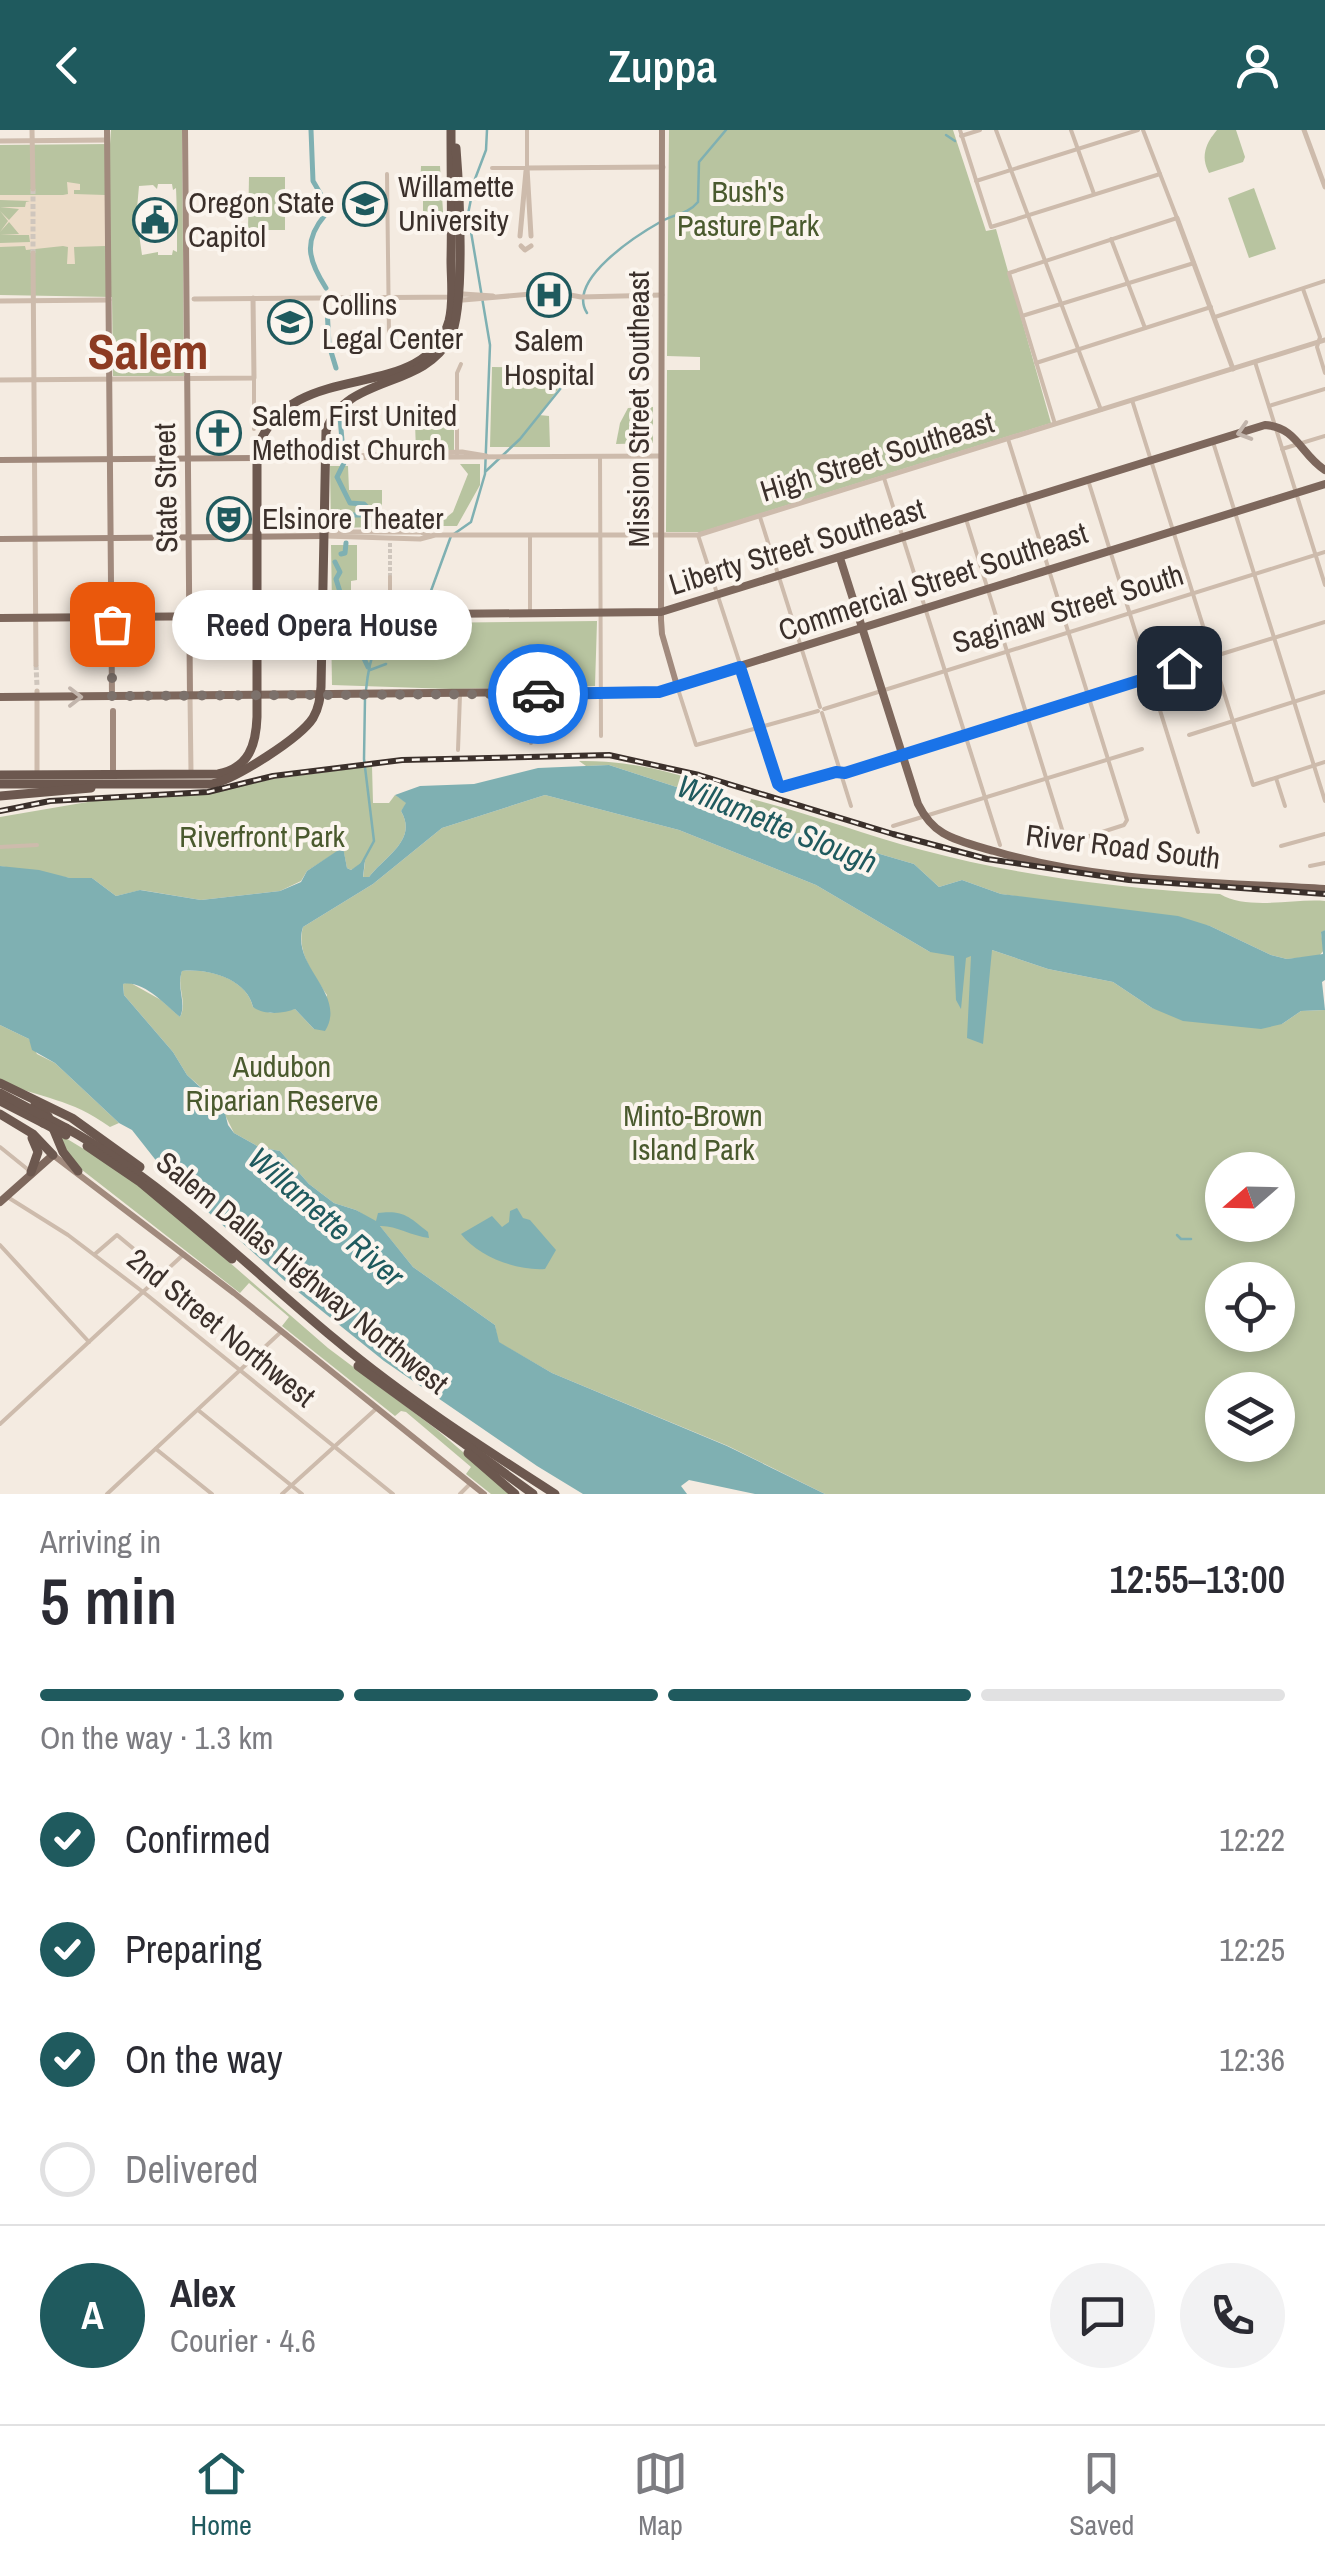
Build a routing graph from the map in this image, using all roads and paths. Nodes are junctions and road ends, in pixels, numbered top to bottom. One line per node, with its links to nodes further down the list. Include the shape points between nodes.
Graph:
1 (32, 130): 15 (street)
2 (107, 130): 13 (main road)
3 (185, 130): 46 (main road, State Street)
4 (454, 130): 43 (highway)
5 (527, 130): 20 (street)
6 (662, 130): 21 (main road, Mission Street Southeast)
7 (980, 130): 12 (street)
8 (996, 130): 22 (street)
9 (1071, 130): 16 (street)
10 (1141, 130): 16 (street); 24 (street)
11 (1304, 130): 18 (street)
12 (961, 133): 25 (street)
13 (107, 140): 15 (street); 49 (main road)
14 (0, 141): 15 (street)
15 (32, 141): 27 (street)
16 (1078, 149): 22 (street); 28 (street)
17 (1325, 162): 18 (street)
18 (1317, 165): 26 (street)
19 (492, 168): 20 (street)
20 (527, 168): 21 (street); 31 (street); 32 (street)
21 (663, 168): 42 (main road, Mission Street Southeast)
22 (1011, 170): 25 (street); 29 (street)
23 (387, 174): 45 (street)
24 (1160, 174): 28 (street); 30 (street)
25 (976, 181): 29 (street, via 991,227)
26 (1325, 187)
27 (33, 189)
28 (1094, 194): 29 (street)
29 (1028, 214): 37 (street)
30 (1177, 218): 33 (street); 38 (street)
31 (520, 236)
32 (531, 236)
33 (1112, 239): 37 (street); 40 (street)
34 (521, 246): 35 (street)
35 (531, 246)
36 (33, 253): 48 (street)
37 (1045, 260): 50 (street); 52 (street, via 1009,272)
38 (1195, 262): 40 (street); 51 (street)
39 (1325, 280): 41 (street)
40 (1129, 283): 50 (street); 54 (street)
41 (1303, 289): 53 (street); 56 (street)
42 (662, 295): 43 (street); 82 (main road, Mission Street Southeast)
43 (462, 297): 45 (street); 84 (highway, via 426,356 291,404 265,430); 85 (highway, via 443,349 412,374 343,405 328,425)
44 (253, 298): 45 (street); 46 (street); 64 (street)
45 (388, 298): 55 (street)
46 (190, 299): 63 (main road, State Street)
47 (0, 300): 48 (street)
48 (34, 300): 49 (street); 67 (street)
49 (109, 300): 65 (main road)
50 (1062, 304): 52 (street); 57 (street)
51 (1212, 308): 53 (street); 54 (street)
52 (1022, 316): 58 (street)
53 (1215, 317): 61 (street)
54 (1145, 328): 57 (street)
55 (389, 337)
56 (1322, 341): 59 (street, High Street Southeast); 62 (street)
57 (1078, 349): 58 (street); 71 (street)
58 (1036, 362): 72 (street)
59 (1255, 362): 61 (street, High Street Southeast); 70 (street)
60 (461, 364): 81 (street)
61 (1233, 369): 69 (street, High Street Southeast)
62 (1325, 373)
63 (187, 378): 64 (street); 65 (street); 83 (main road, State Street)
64 (254, 378): 74 (street)
65 (109, 379): 67 (street); 86 (main road)
66 (0, 380): 67 (street)
67 (34, 380): 88 (street)
68 (1325, 389): 70 (street)
69 (1132, 400): 71 (street, High Street Southeast); 89 (street)
70 (1269, 406): 73 (street)
71 (1102, 410): 72 (street, High Street Southeast)
72 (1055, 424): 76 (street, High Street Southeast)
73 (1275, 426): 77 (main road, Liberty Street Southeast, one-way to 77); 78 (main road); 79 (street)
74 (254, 429)
75 (1325, 436): 78 (street)
76 (1008, 439): 91 (street, High Street Southeast); 95 (street)
77 (1212, 442): 89 (main road, Liberty Street Southeast); 96 (street)
78 (1300, 444): 79 (street); 90 (main road)
79 (1282, 449): 94 (street)
80 (600, 455): 81 (street); 82 (street); 100 (street)
81 (457, 456): 85 (street)
82 (662, 456): 103 (main road, Mission Street Southeast)
83 (188, 458): 84 (main road); 86 (main road); 106 (main road, State Street)
84 (255, 458): 85 (street); 107 (highway)
85 (325, 458): 105 (highway)
86 (110, 459): 88 (main road); 109 (main road)
87 (0, 460): 88 (main road)
88 (34, 460): 108 (street)
89 (1151, 461): 92 (main road, Liberty Street Southeast); 99 (street)
90 (1325, 470)
91 (884, 478): 97 (street, High Street Southeast); 111 (street)
92 (1088, 480): 95 (main road, Liberty Street Southeast); 112 (street)
93 (1325, 484): 94 (main road, Commercial Street Southeast)
94 (1296, 492): 96 (main road, Commercial Street Southeast); 114 (street)
95 (1027, 500): 98 (main road, Liberty Street Southeast); 116 (street)
96 (1234, 511): 99 (main road, Commercial Street Southeast); 117 (street)
97 (760, 517): 104 (street, High Street Southeast); 119 (street)
98 (966, 519): 111 (main road, Liberty Street Southeast); 121 (street)
99 (1172, 530): 112 (main road, Commercial Street Southeast); 122 (street)
100 (600, 534): 102 (street, High Street Southeast); 103 (street, High Street Southeast); 127 (street)
101 (434, 535): 102 (street, High Street Southeast); 105 (street, High Street Southeast, via 390,541); 105 (street, High Street Southeast)
102 (530, 535): 129 (street)
103 (661, 535): 104 (street, High Street Southeast); 126 (main road, Mission Street Southeast)
104 (698, 535): 123 (street)
105 (325, 536): 107 (main road, High Street Southeast); 132 (highway)
106 (189, 537): 107 (main road, High Street Southeast); 109 (main road, High Street Southeast); 130 (main road, State Street)
107 (255, 537): 131 (highway)
108 (35, 538): 109 (main road, High Street Southeast); 110 (main road, High Street Southeast); 135 (street)
109 (115, 538): 133 (main road)
110 (0, 539)
111 (903, 539): 115 (main road, Liberty Street Southeast); 124 (street)
112 (1110, 550): 116 (main road, Commercial Street Southeast); 128 (street)
113 (1325, 552): 114 (street, Saginaw Street South)
114 (1316, 555): 117 (street, Saginaw Street South); 120 (street)
115 (840, 558): 119 (main road, Liberty Street Southeast); 137 (main road)
116 (1048, 569): 121 (main road, Commercial Street Southeast); 138 (street)
117 (1254, 574): 122 (street, Saginaw Street South); 139 (street)
118 (390, 577): 125 (street)
119 (779, 578): 123 (main road, Liberty Street Southeast); 140 (street)
120 (1325, 585)
121 (986, 589): 124 (main road, Commercial Street Southeast); 141 (street)
122 (1192, 594): 128 (street, Saginaw Street South); 142 (street)
123 (717, 597): 126 (main road, Liberty Street Southeast); 144 (street)
124 (924, 608): 137 (main road, Commercial Street Southeast); 146 (street)
125 (388, 612): 129 (main road, Liberty Street Southeast); 132 (main road, Liberty Street Southeast)
126 (661, 612): 127 (main road, Liberty Street Southeast); 148 (main road, Mission Street Southeast)
127 (600, 614): 129 (main road, Liberty Street Southeast); 152 (street)
128 (1130, 614): 138 (street, Saginaw Street South); 147 (street)
129 (530, 615)
130 (190, 616): 131 (main road, Liberty Street Southeast); 133 (main road, Liberty Street Southeast); 156 (main road, State Street)
131 (256, 616): 132 (main road, Liberty Street Southeast); 157 (highway)
132 (322, 616): 160 (highway)
133 (112, 617): 135 (main road, Liberty Street Southeast); 155 (main road)
134 (0, 618): 135 (main road, Liberty Street Southeast)
135 (36, 618): 143 (street)
136 (1325, 622): 139 (street)
137 (862, 628): 140 (main road, Commercial Street Southeast); 150 (main road)
138 (1068, 633): 141 (street, Saginaw Street South); 159 (street)
139 (1274, 638): 142 (street); 161 (street)
140 (801, 648): 144 (main road, Commercial Street Southeast); 162 (street)
141 (1006, 652): 146 (street, Saginaw Street South); 164 (street)
142 (1212, 658): 165 (street)
143 (36, 664)
144 (740, 667): 148 (main road, Commercial Street Southeast); 166 (street)
145 (1179, 668): 147 (street)
146 (944, 672): 150 (street, Saginaw Street South); 169 (street)
147 (1150, 677): 159 (street); 192 (street)
148 (680, 685): 152 (main road, Commercial Street Southeast); 166 (street, Saginaw Street South, via 695,745)
149 (37, 691): 155 (main road, Commercial Street Southeast, one-way to 155); 158 (main road, Commercial Street Southeast); 179 (street)
150 (882, 691): 162 (street, Saginaw Street South); 173 (main road)
151 (1325, 692): 161 (street)
152 (600, 693): 154 (main road, Commercial Street Southeast); 168 (street)
153 (460, 694): 154 (main road, Commercial Street Southeast); 160 (main road, Commercial Street Southeast); 171 (street)
154 (530, 694): 170 (street)
155 (112, 696): 156 (main road, Commercial Street Southeast); 163 (street)
156 (190, 696): 157 (main road, Commercial Street Southeast); 182 (street, State Street)
157 (256, 696): 160 (main road, Commercial Street Southeast); 182 (highway, via 250,754 226,772)
158 (0, 697)
159 (1088, 697): 164 (street); 174 (street)
160 (324, 698): 182 (highway, via 311,722 231,779)
161 (1294, 702): 165 (street); 176 (street)
162 (821, 710): 166 (street, Saginaw Street South); 177 (street)
163 (112, 711): 181 (main road)
164 (1027, 716): 169 (street); 183 (street)
165 (1232, 722): 167 (street); 180 (street, via 1252,786)
166 (760, 727): 177 (street, via 780,787)
167 (1189, 735)
168 (601, 736)
169 (964, 736): 173 (street); 186 (street)
170 (531, 743)
171 (458, 750)
172 (1142, 750): 174 (street)
173 (902, 755): 177 (street); 190 (main road)
174 (1108, 760): 183 (street); 183 (street, via 1126,824 1067,842)
175 (1325, 762): 176 (street)
176 (1314, 766): 180 (street); 187 (street)
177 (840, 772): 188 (street)
178 (0, 775): 179 (highway)
179 (38, 775): 181 (highway)
180 (1276, 778): 189 (street)
181 (113, 780): 182 (highway); 184 (highway); 185 (highway)
182 (191, 780)
183 (1047, 780): 186 (street)
184 (0, 784)
185 (0, 796)
186 (985, 800): 190 (street); 194 (street)
187 (1325, 801)
188 (851, 806)
189 (1285, 806)
190 (926, 818): 191 (street); 200 (main road, River Road South, via 964,842 1064,867)
191 (893, 826)
192 (1198, 832)
193 (1325, 834): 196 (street)
194 (1000, 845)
195 (37, 846): 197 (street)
196 (1282, 846)
197 (0, 847)
198 (1325, 863): 199 (street)
199 (1310, 866)
200 (1325, 889)
201 (1, 1083): 202 (highway)
202 (15, 1092): 207 (highway, via 44,1110); 213 (highway, via 99,1135)
203 (0, 1093): 207 (highway, bridge)
204 (0, 1100): 207 (highway, bridge)
205 (0, 1114): 206 (highway)
206 (24, 1129): 209 (highway); 210 (highway, via 38,1152)
207 (63, 1134): 209 (highway); 211 (highway); 213 (highway, Salem Dallas Highway Northwest, via 130,1166); 225 (highway, Salem Dallas Highway Northwest, via 149,1188)
208 (0, 1146): 210 (street)
209 (53, 1155): 210 (main road); 211 (main road)
210 (31, 1172): 212 (main road)
211 (78, 1172): 215 (main road)
212 (3, 1199): 216 (street, 2nd Street Northwest)
213 (186, 1210): 241 (highway, Salem Dallas Highway Northwest, via 352,1354)
214 (0, 1245): 220 (street)
215 (184, 1254): 217 (street); 219 (main road)
216 (94, 1255): 217 (street, via 116,1235); 218 (street, 2nd Street Northwest)
217 (164, 1274): 218 (street)
218 (143, 1292): 220 (street); 221 (street, 2nd Street Northwest)
219 (282, 1332): 221 (street); 222 (main road)
220 (89, 1342): 224 (street)
221 (240, 1372): 223 (street); 226 (street, 2nd Street Northwest)
222 (377, 1408): 226 (street); 228 (main road)
223 (198, 1410): 227 (street); 229 (street)
224 (0, 1424)
225 (444, 1430): 239 (highway); 240 (highway, Salem Dallas Highway Northwest)
226 (334, 1447): 229 (street); 236 (street, 2nd Street Northwest)
227 (156, 1449): 230 (street); 233 (street)
228 (471, 1484): 237 (street); 238 (main road)
229 (292, 1486): 234 (street); 235 (street)
230 (114, 1488): 231 (street); 232 (street)
231 (107, 1494)
232 (122, 1494)
233 (212, 1494)
234 (282, 1494)
235 (302, 1494)
236 (393, 1494)
237 (460, 1494)
238 (484, 1494)
239 (515, 1494)
240 (533, 1494)
241 (554, 1494)

